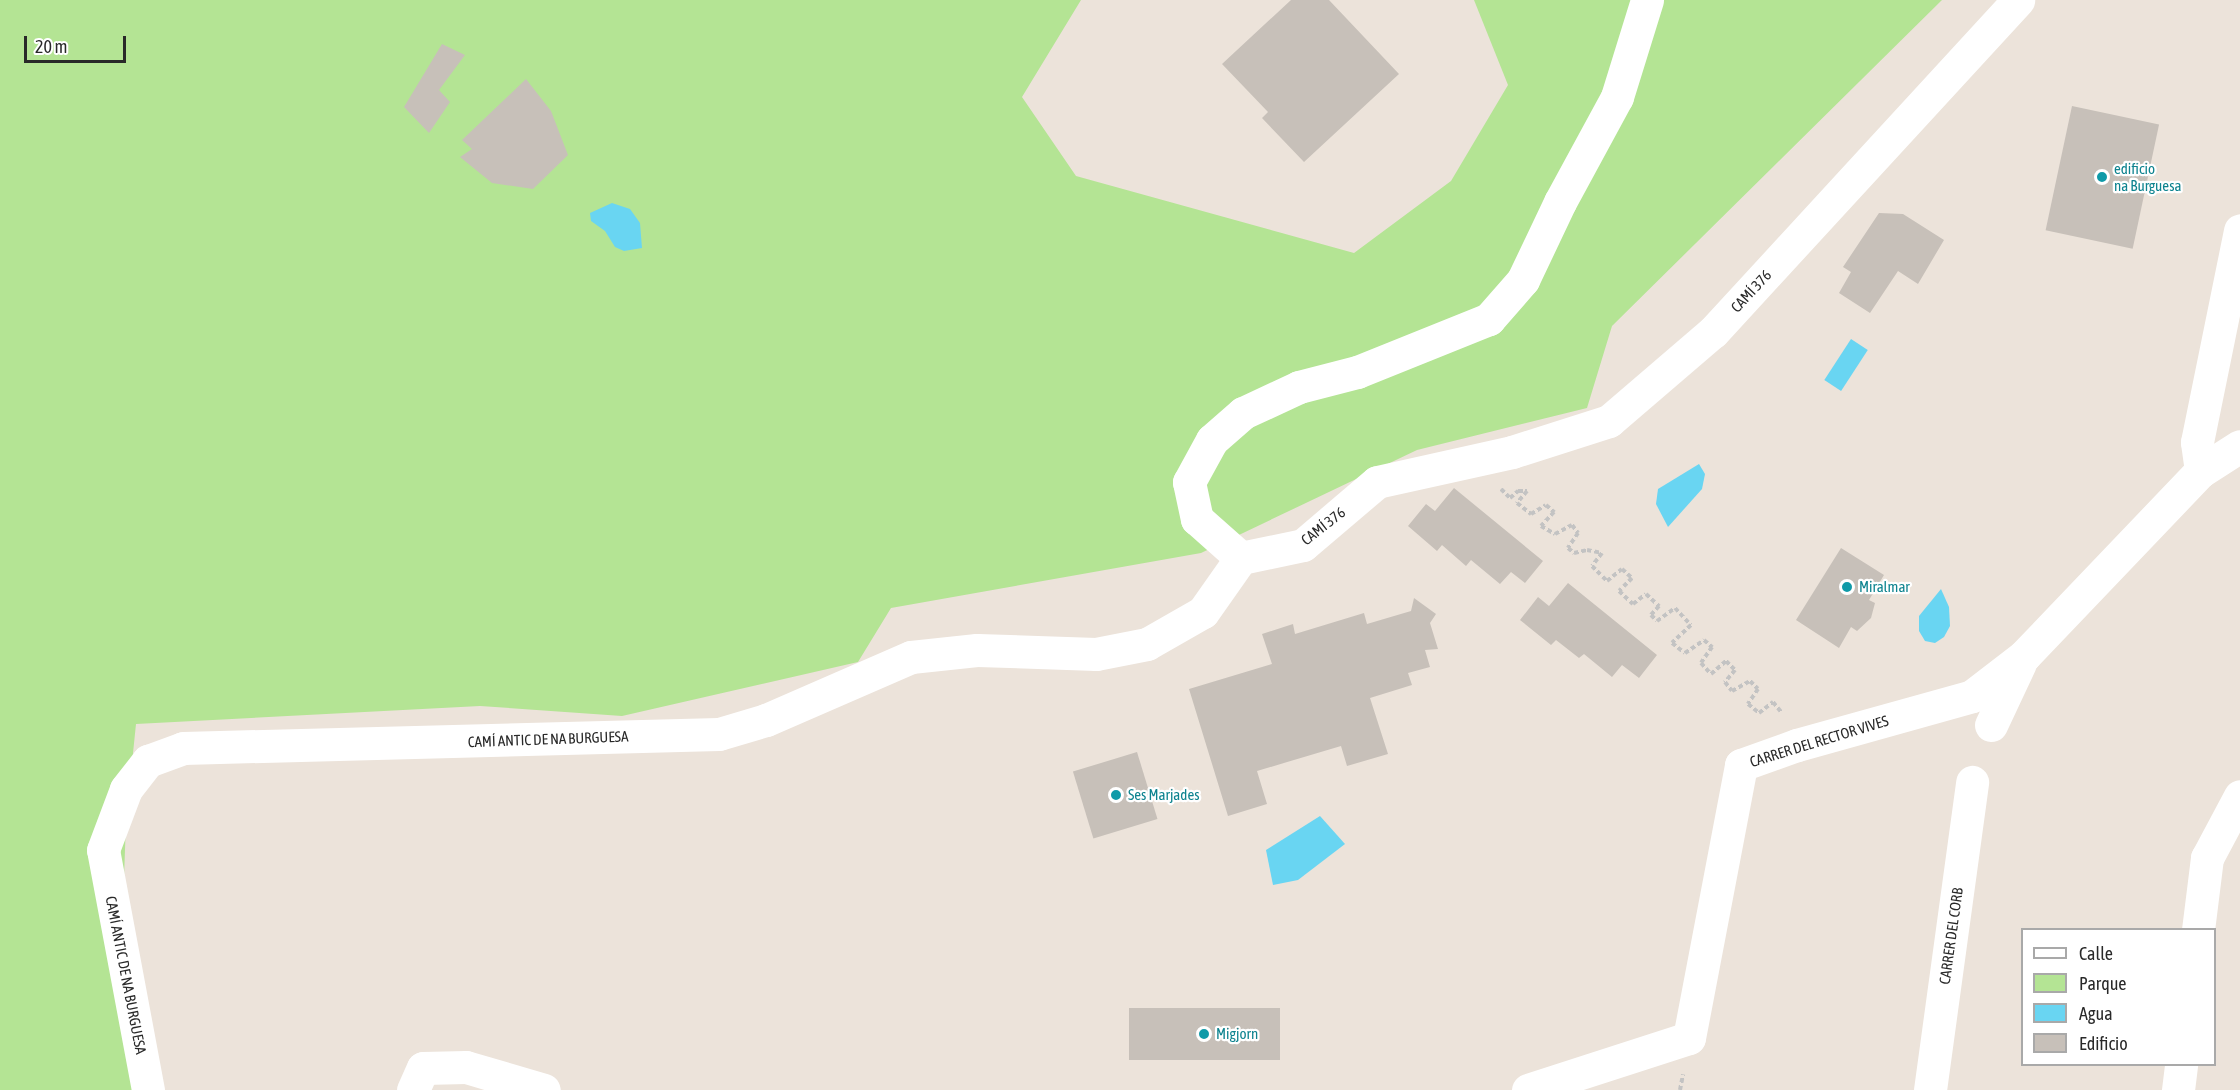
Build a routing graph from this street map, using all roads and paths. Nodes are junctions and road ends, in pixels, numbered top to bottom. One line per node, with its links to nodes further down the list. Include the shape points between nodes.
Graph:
1 (1647, 0): 7 (street, via 1617,97 1523,280 1489,319 1357,372 1299,387 1243,413 1212,441 1189,482 1197,519)
2 (2018, 0): 5 (street, CAMÍ 376, via 1713,332 1609,421)
3 (2240, 230): 6 (street, via 2197,442)
4 (2240, 446): 6 (street, CARRER DEL RECTOR VIVES)
5 (1491, 456): 7 (street, CAMÍ 376, via 1377,482 1303,545); 10 (path, via 1507,479 1500,490 1510,498 1518,491 1527,491 1517,503 1531,514 1546,505 1554,512 1541,526 1555,534 1572,525 1578,533 1568,548 1574,553 1602,553 1592,566 1607,581 1622,569 1632,578 1619,591 1633,604 1646,594 1659,606 1651,615 1657,621 1675,608 1691,625 1672,643 1685,653 1704,640 1712,647 1701,663 1711,674 1726,661 1735,670 1725,682 1732,691 1750,681 1758,689 1748,704 1759,713 1773,702 1784,711 1772,724)
6 (2200, 471): 8 (street, CARRER DEL RECTOR VIVES)
7 (1241, 558): 15 (street, CAMÍ ANTIC DE NA BURGUESA, via 1203,612 1147,644 1096,654 977,650 912,657 766,720 719,734 183,748 148,761 126,789 104,850)
8 (2024, 656): 9 (street); 10 (street, CARRER DEL RECTOR VIVES, via 1972,696)
9 (1991, 725)
10 (1797, 745): 18 (street, CARRER DEL RECTOR VIVES, via 1741,765 1689,1038)
11 (1972, 782): 19 (street, CARRER DEL CORB)
12 (2240, 796): 13 (street, via 2207,858)
13 (2198, 928)
14 (2181, 1066): 20 (street)
15 (148, 1090)
16 (413, 1090): 17 (street, via 423,1068 466,1067)
17 (544, 1090)
18 (1528, 1090)
19 (1930, 1090)
20 (2178, 1090)

